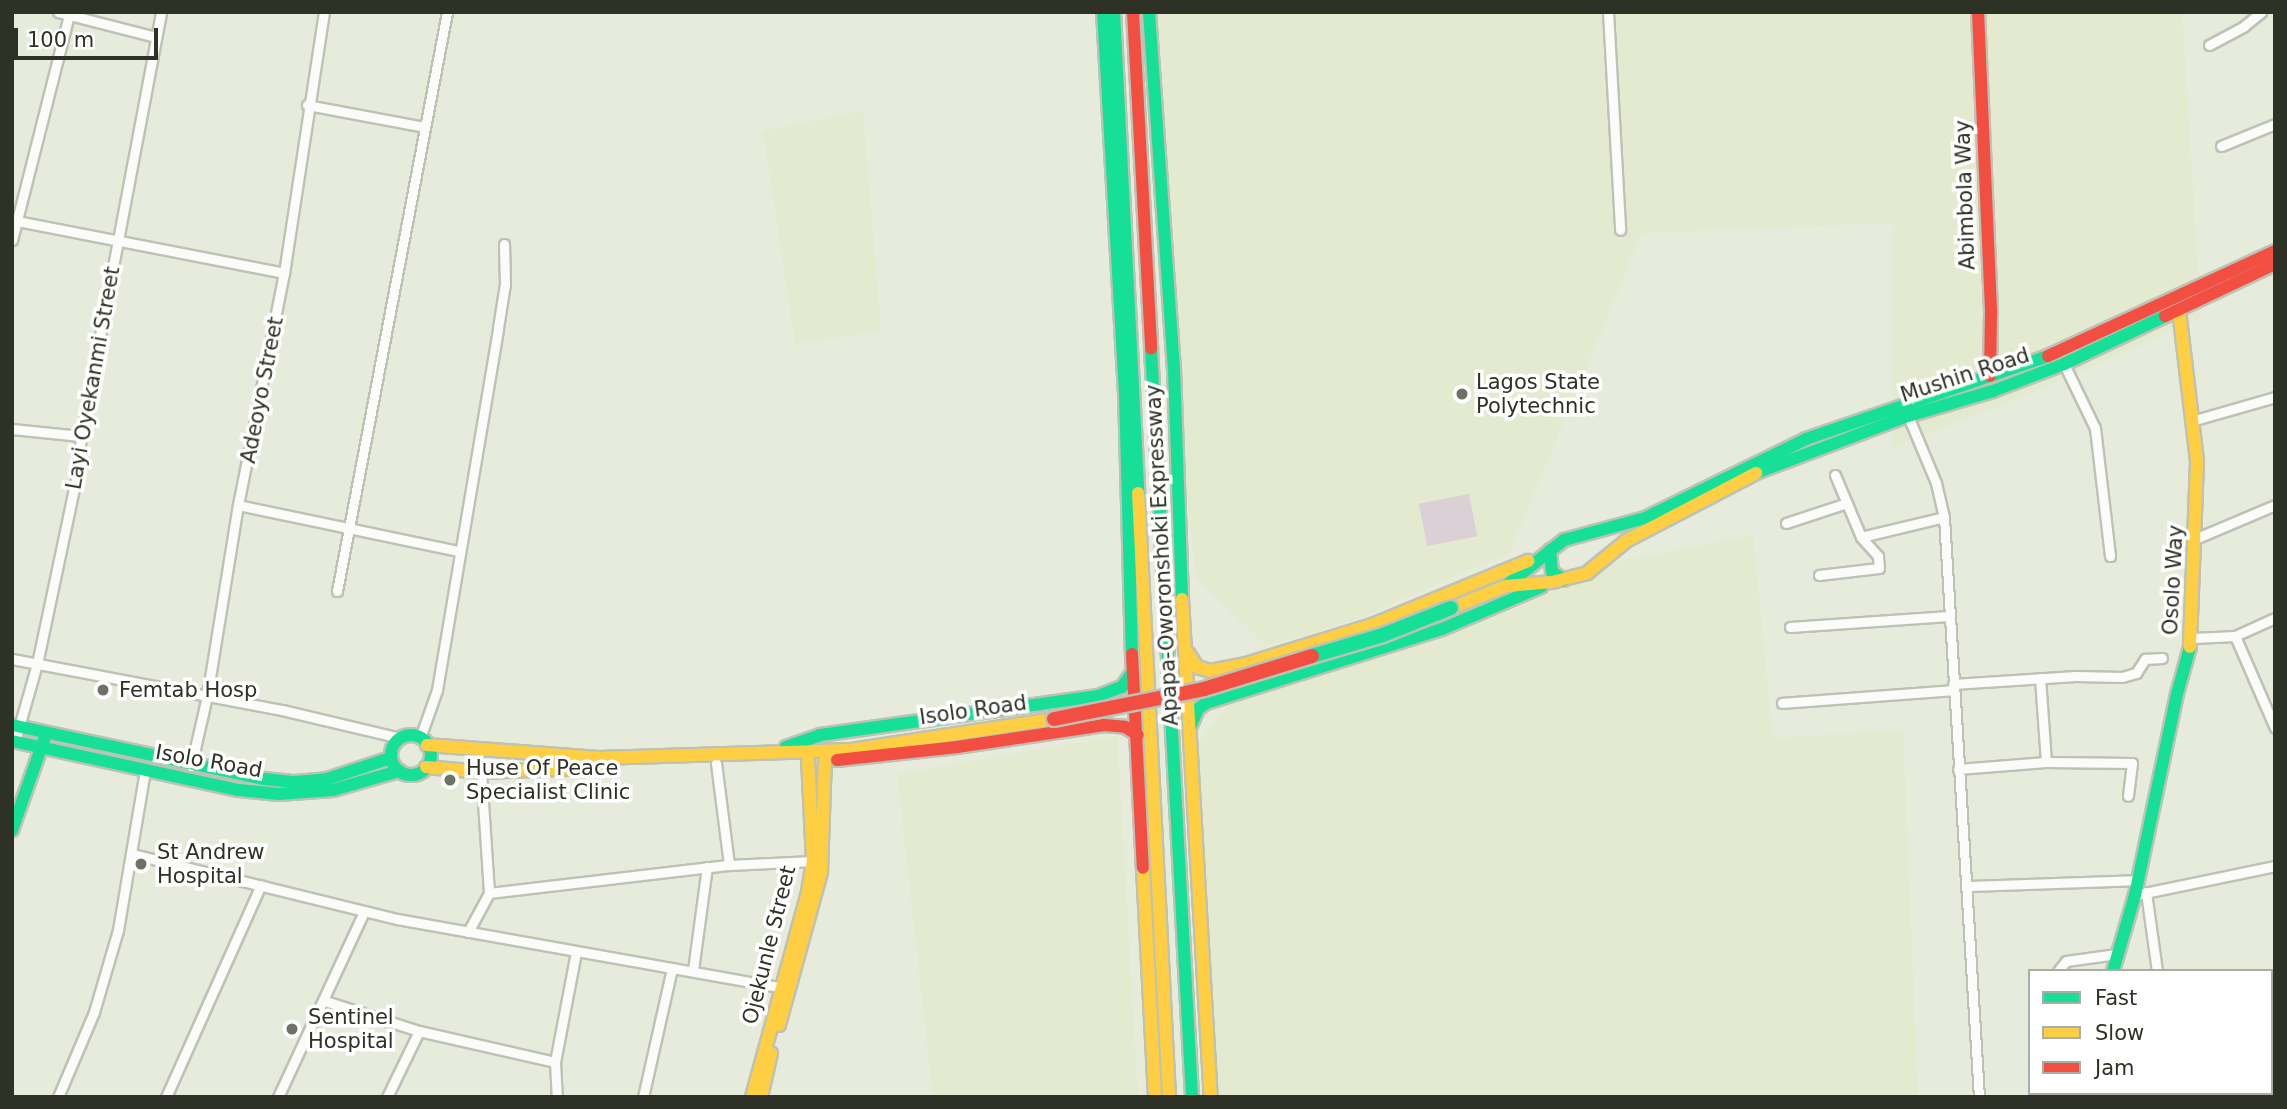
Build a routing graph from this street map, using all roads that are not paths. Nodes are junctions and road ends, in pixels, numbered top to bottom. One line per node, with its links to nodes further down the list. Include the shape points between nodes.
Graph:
1 (58, 12): 12 (street)
2 (161, 12): 13 (street, Layi Oyekanmi Street)
3 (324, 12): 15 (street, Adeoyo Street)
4 (447, 12): 17 (street)
5 (1103, 12): 63 (main road, Apapa-Oworonshoki Expressway, via 1124,379)
6 (1114, 12): 123 (main road, Apapa-Oworonshoki Expressway)
7 (1133, 12): 124 (main road, Apapa-Oworonshoki Expressway)
8 (1149, 12): 59 (main road, Apapa-Oworonshoki Expressway, via 1174,369)
9 (1608, 12): 20 (street)
10 (1978, 12): 29 (main road, Abimbola Way)
11 (2261, 12): 14 (street)
12 (69, 15): 13 (street); 19 (street)
13 (156, 37): 22 (street, Layi Oyekanmi Street)
14 (2209, 45)
15 (307, 105): 17 (street); 26 (street, Adeoyo Street)
16 (2275, 124): 18 (street)
17 (425, 127): 42 (street)
18 (2221, 146)
19 (17, 221): 21 (street); 22 (street)
20 (1620, 230)
21 (12, 240)
22 (118, 242): 26 (street); 34 (street, Layi Oyekanmi Street)
23 (504, 244): 46 (street, via 505,284)
24 (2275, 251): 29 (main road, Mushin Road, via 2057,353)
25 (2275, 264): 27 (main road, Mushin Road)
26 (284, 273): 37 (street, Adeoyo Street)
27 (2179, 310): 28 (main road, Mushin Road); 32 (main road, Osolo Way)
28 (2064, 364): 31 (main road, Mushin Road, via 1993,391); 48 (street, via 2095,428)
29 (1990, 376): 39 (main road, Mushin Road, via 1806,439)
30 (2275, 397): 32 (street)
31 (1908, 415): 39 (main road, Mushin Road, via 1770,467); 40 (street, via 1936,482)
32 (2194, 420): 45 (main road, Osolo Way)
33 (12, 429): 34 (street)
34 (81, 436): 62 (street, Layi Oyekanmi Street)
35 (1835, 475): 36 (street)
36 (1847, 503): 41 (street); 44 (street)
37 (238, 505): 42 (street); 66 (street, Adeoyo Street)
38 (2275, 505): 45 (street)
39 (1667, 514): 43 (main road); 49 (main road)
40 (1944, 517): 44 (street); 54 (street)
41 (1786, 523)
42 (349, 527): 46 (street); 53 (street)
43 (1592, 531): 47 (main road); 49 (main road, via 1606,541)
44 (1861, 537): 50 (street, via 1878,556 1879,568)
45 (2197, 538): 58 (main road, Osolo Way)
46 (459, 551): 75 (street)
47 (1546, 552): 51 (main road); 52 (main road); 59 (main road, via 1372,625 1246,664 1204,670 1192,662)
48 (2110, 556)
49 (1609, 557): 51 (main road, via 1587,573)
50 (1819, 575)
51 (1558, 581): 52 (main road); 69 (main road, via 1442,629 1206,703 1198,709)
52 (1506, 586): 77 (main road, Isolo Road, bridge, via 1383,635 1204,689 1054,719)
53 (337, 591)
54 (1949, 616): 56 (street); 65 (street)
55 (2275, 618): 57 (street)
56 (1790, 627)
57 (2235, 636): 58 (street); 70 (street)
58 (2193, 638): 99 (main road, Osolo Way, via 2177,694)
59 (1186, 649): 69 (main road, Apapa-Oworonshoki Expressway)
60 (2162, 658): 64 (street, via 2145,659 2136,673 2122,677)
61 (12, 659): 62 (street)
62 (37, 664): 66 (street); 68 (street, Layi Oyekanmi Street)
63 (1133, 671): 72 (main road, Apapa-Oworonshoki Expressway); 78 (main road, via 1122,687 1098,695 820,735)
64 (2039, 678): 65 (street); 82 (street)
65 (1953, 687): 67 (street); 86 (street)
66 (207, 696): 73 (street); 84 (street, Adeoyo Street)
67 (1782, 703)
68 (16, 725): 71 (main road, Isolo Road); 74 (street, Layi Oyekanmi Street)
69 (1191, 727): 125 (main road, Apapa-Oworonshoki Expressway)
70 (2275, 728)
71 (46, 734): 76 (main road); 84 (main road, Isolo Road)
72 (1138, 735): 81 (main road, via 1129,728 1104,725 900,755); 122 (main road, Apapa-Oworonshoki Expressway)
73 (400, 738): 75 (main road, via 410,735); 79 (main road)
74 (13, 741): 76 (main road, Isolo Road)
75 (424, 741): 78 (main road, Isolo Road, via 599,758); 85 (main road, via 430,756)
76 (42, 748): 87 (main road, Isolo Road); 91 (main road)
77 (851, 750): 78 (main road, Isolo Road); 80 (main road)
78 (770, 752)
79 (391, 758): 84 (main road, Isolo Road, via 327,779 295,782); 88 (main road)
80 (808, 760): 81 (main road); 83 (main road); 93 (main road, Ojekunle Street)
81 (825, 760): 110 (main road, Ojekunle Street, via 821,872)
82 (2046, 762): 86 (street); 90 (street, via 2132,763)
83 (716, 764): 89 (main road); 94 (street)
84 (191, 766)
85 (426, 767): 88 (main road, via 411,775); 89 (main road)
86 (1958, 769): 98 (street)
87 (145, 771): 88 (main road, Isolo Road, via 279,794 333,790); 92 (street)
88 (399, 771)
89 (481, 772): 100 (street)
90 (2128, 796)
91 (12, 830)
92 (132, 854): 97 (street); 114 (street, via 118,930 94,1012)
93 (813, 860): 94 (street); 110 (main road, Ojekunle Street)
94 (729, 865): 96 (street)
95 (2275, 866): 99 (street)
96 (707, 867): 100 (street); 109 (street)
97 (261, 886): 101 (street); 115 (street)
98 (1967, 886): 99 (street); 126 (street)
99 (2139, 889): 104 (main road, Osolo Way); 108 (street)
100 (489, 893): 102 (street)
101 (364, 912): 102 (street); 111 (street)
102 (468, 932): 103 (street)
103 (576, 952): 105 (street); 113 (street)
104 (2118, 954): 106 (street, via 2066,961); 107 (main road, Osolo Way)
105 (672, 968): 109 (street); 119 (street)
106 (2060, 969)
107 (2114, 969)
108 (2157, 969)
109 (693, 970): 110 (street)
110 (785, 988): 120 (main road, Ojekunle Street); 121 (main road, Ojekunle Street)
111 (325, 1001): 112 (street); 116 (street)
112 (419, 1031): 113 (street); 117 (street)
113 (555, 1062): 118 (street)
114 (58, 1097)
115 (166, 1097)
116 (278, 1097)
117 (387, 1097)
118 (557, 1097)
119 (643, 1097)
120 (752, 1097)
121 (761, 1097)
122 (1155, 1097)
123 (1169, 1097)
124 (1192, 1097)
125 (1210, 1097)
126 (1979, 1097)

